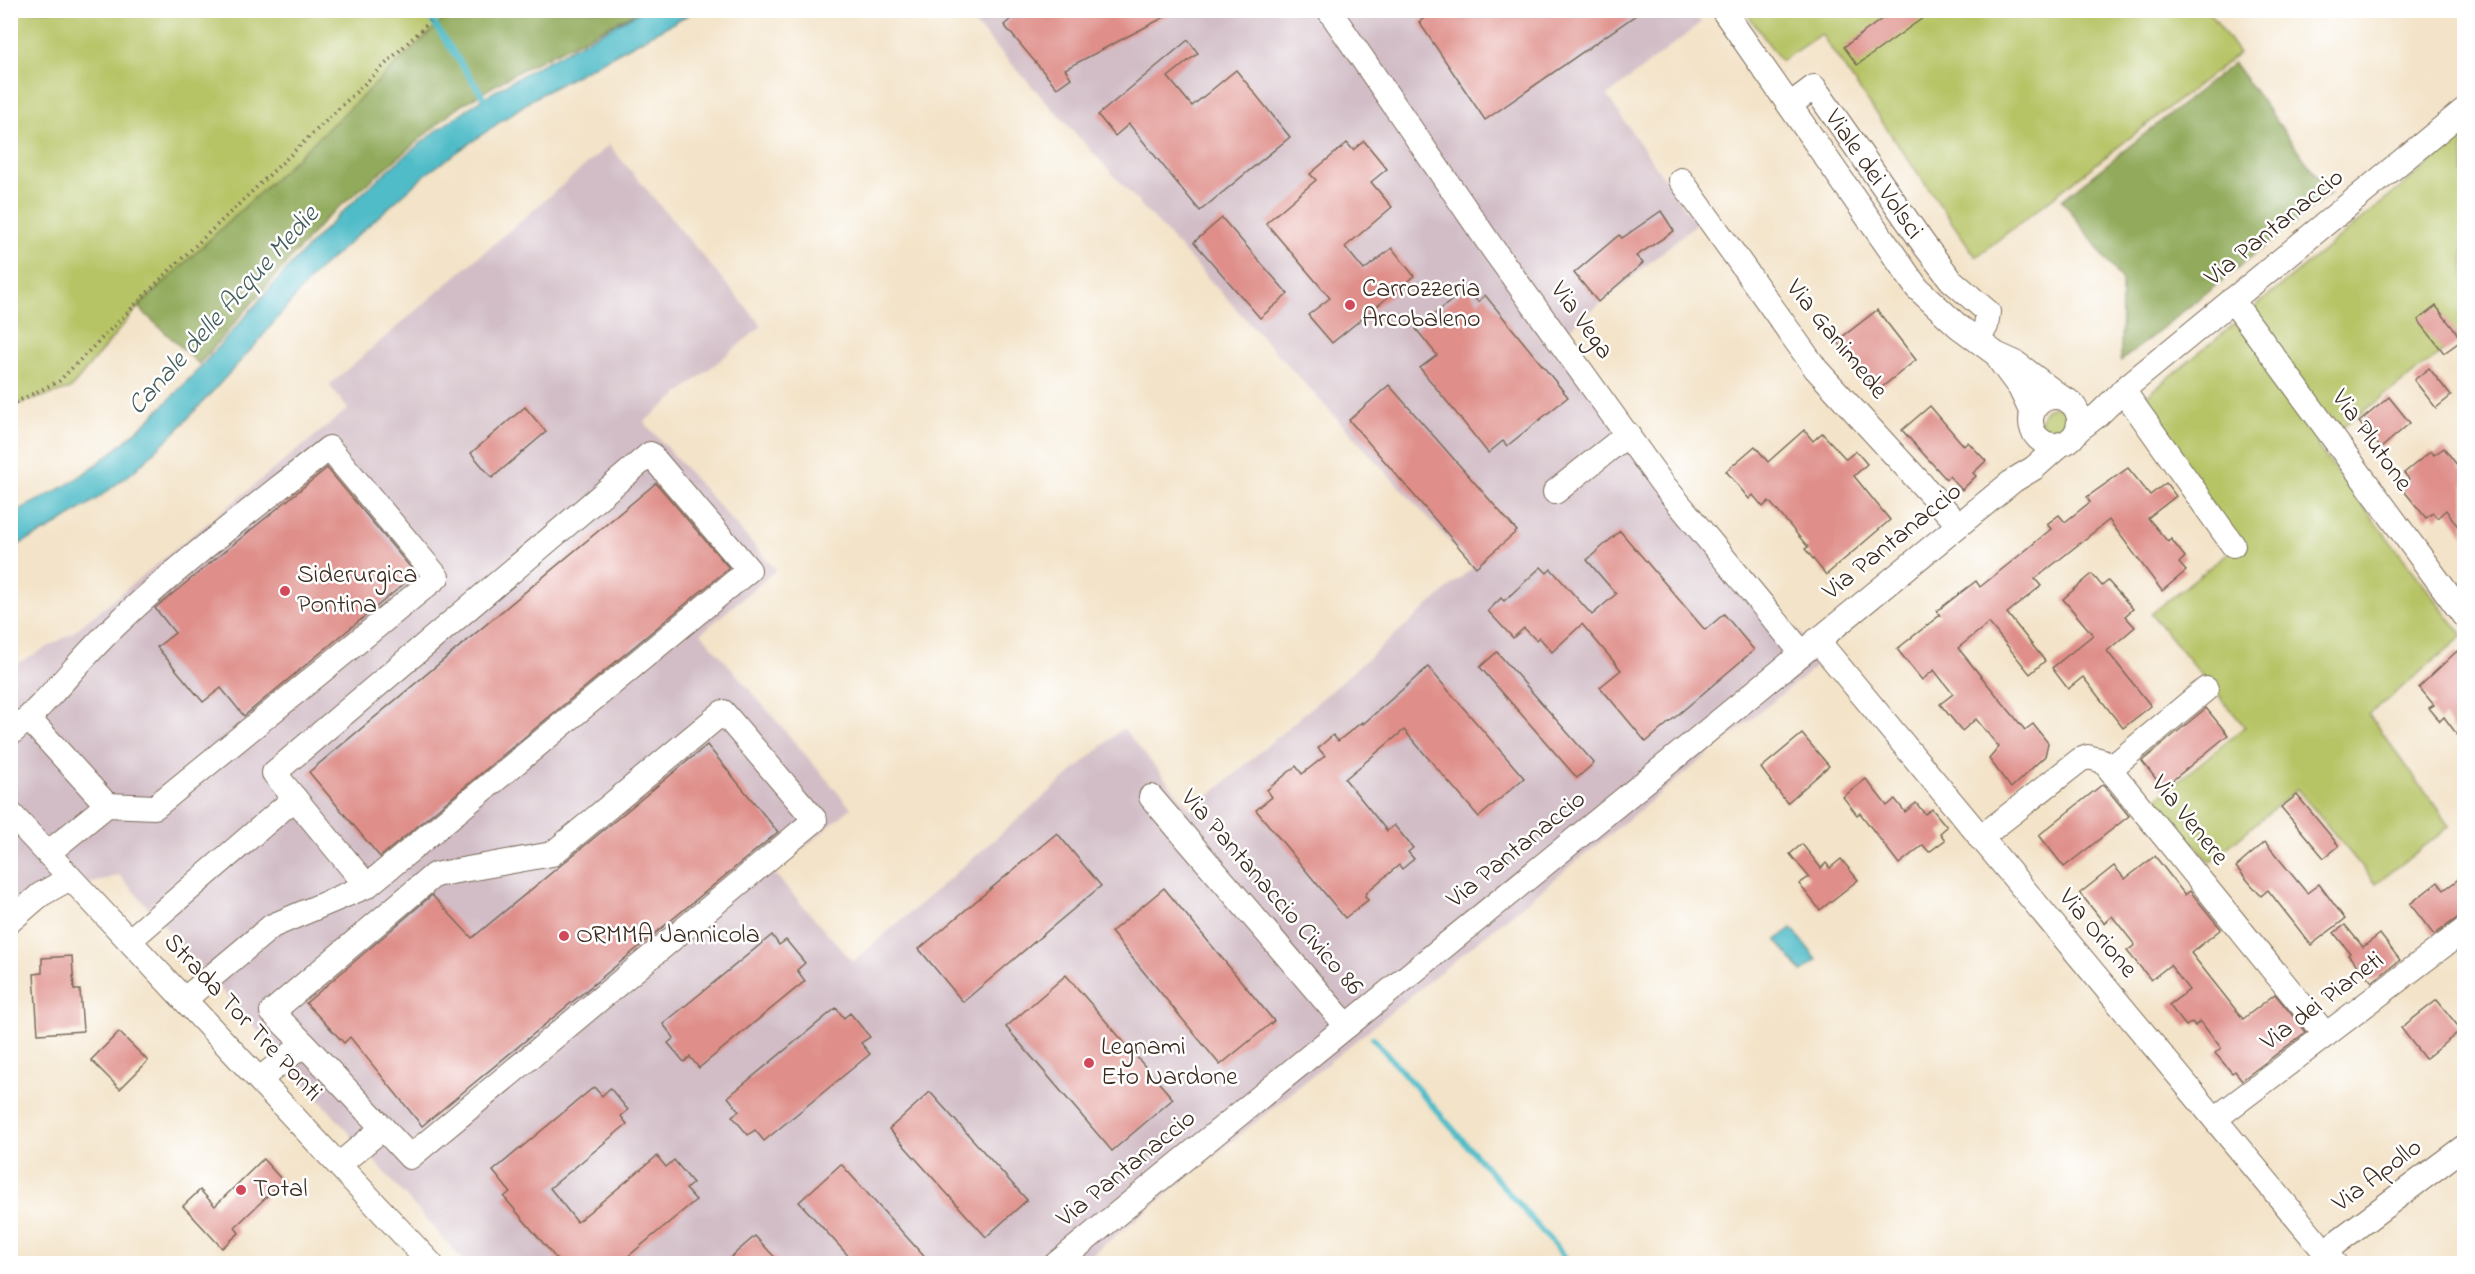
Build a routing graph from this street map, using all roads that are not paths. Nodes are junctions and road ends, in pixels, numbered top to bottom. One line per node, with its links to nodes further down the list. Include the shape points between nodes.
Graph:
1 (1329, 10): 11 (street, Via Vega, via 1493,249)
2 (1723, 10): 3 (street, Viale dei Volsci)
3 (1790, 105): 7 (street, Viale dei Volsci, via 1912,281 1943,314); 7 (street, via 1814,87 1951,280 1988,312)
4 (2464, 113): 6 (street, Via Pantanaccio)
5 (1682, 180): 15 (street, Via Ganimede, via 1816,369)
6 (2232, 300): 8 (street, Via Pantanaccio); 17 (street, Via Plutone)
7 (1987, 347): 9 (street, Viale dei Volsci); 10 (street, Viale dei Volsci, via 2020,388)
8 (2123, 390): 9 (street, Via Pantanaccio); 12 (street, Via Pantanaccio); 16 (street)
9 (2067, 401): 10 (street, via 2040,401); 12 (street, via 2079,418)
10 (2033, 423): 12 (street, via 2045,443); 13 (street, Via Pantanaccio, via 2028,453)
11 (1628, 434): 14 (street); 18 (street, Via Vega, via 1660,482)
12 (2069, 438): 13 (street, Via Pantanaccio)
13 (2014, 480): 15 (street, Via Pantanaccio)
14 (1555, 492)
15 (1959, 525): 18 (street, Via Pantanaccio)
16 (2233, 545)
17 (2464, 616)
18 (1810, 647): 26 (street, Via Orione); 34 (street, Via Pantanaccio)
19 (2206, 689): 21 (street)
20 (20, 727): 24 (street); 24 (street, via 132,610 329,448 437,577 155,807)
21 (2110, 770): 26 (street, Via Venere, via 2098,759 2084,758); 35 (street, Via Venere)
22 (1151, 797): 34 (street, Via Pantanaccio Civico 86)
23 (295, 798): 29 (street); 29 (street, via 274,773 650,454 749,570); 32 (street)
24 (107, 805): 27 (street)
25 (10, 813): 27 (street, Strada Tor Tre Ponti)
26 (1980, 838): 38 (street, Via Orione)
27 (48, 853): 28 (street, Strada Tor Tre Ponti)
28 (70, 878): 30 (street, via 40,895); 32 (street, Strada Tor Tre Ponti)
29 (367, 886): 33 (street, via 272,926)
30 (10, 921)
31 (2464, 930): 35 (street, Via dei Pianeti)
32 (130, 940): 33 (street, Strada Tor Tre Ponti)
33 (185, 999): 37 (street, Strada Tor Tre Ponti)
34 (1347, 1026): 44 (street, Via Pantanaccio)
35 (2326, 1035): 38 (street, Via dei Pianeti)
36 (304, 1044): 37 (street); 39 (street); 39 (street, via 272,1012 434,875 552,854 723,712 815,820 410,1157)
37 (260, 1079): 41 (street, Strada Tor Tre Ponti)
38 (2215, 1119): 42 (street, Via Orione)
39 (383, 1128): 41 (street)
40 (2464, 1147): 42 (street, Via Apollo)
41 (340, 1164): 43 (street, Strada Tor Tre Ponti)
42 (2330, 1257)
43 (431, 1263)
44 (1056, 1263)

